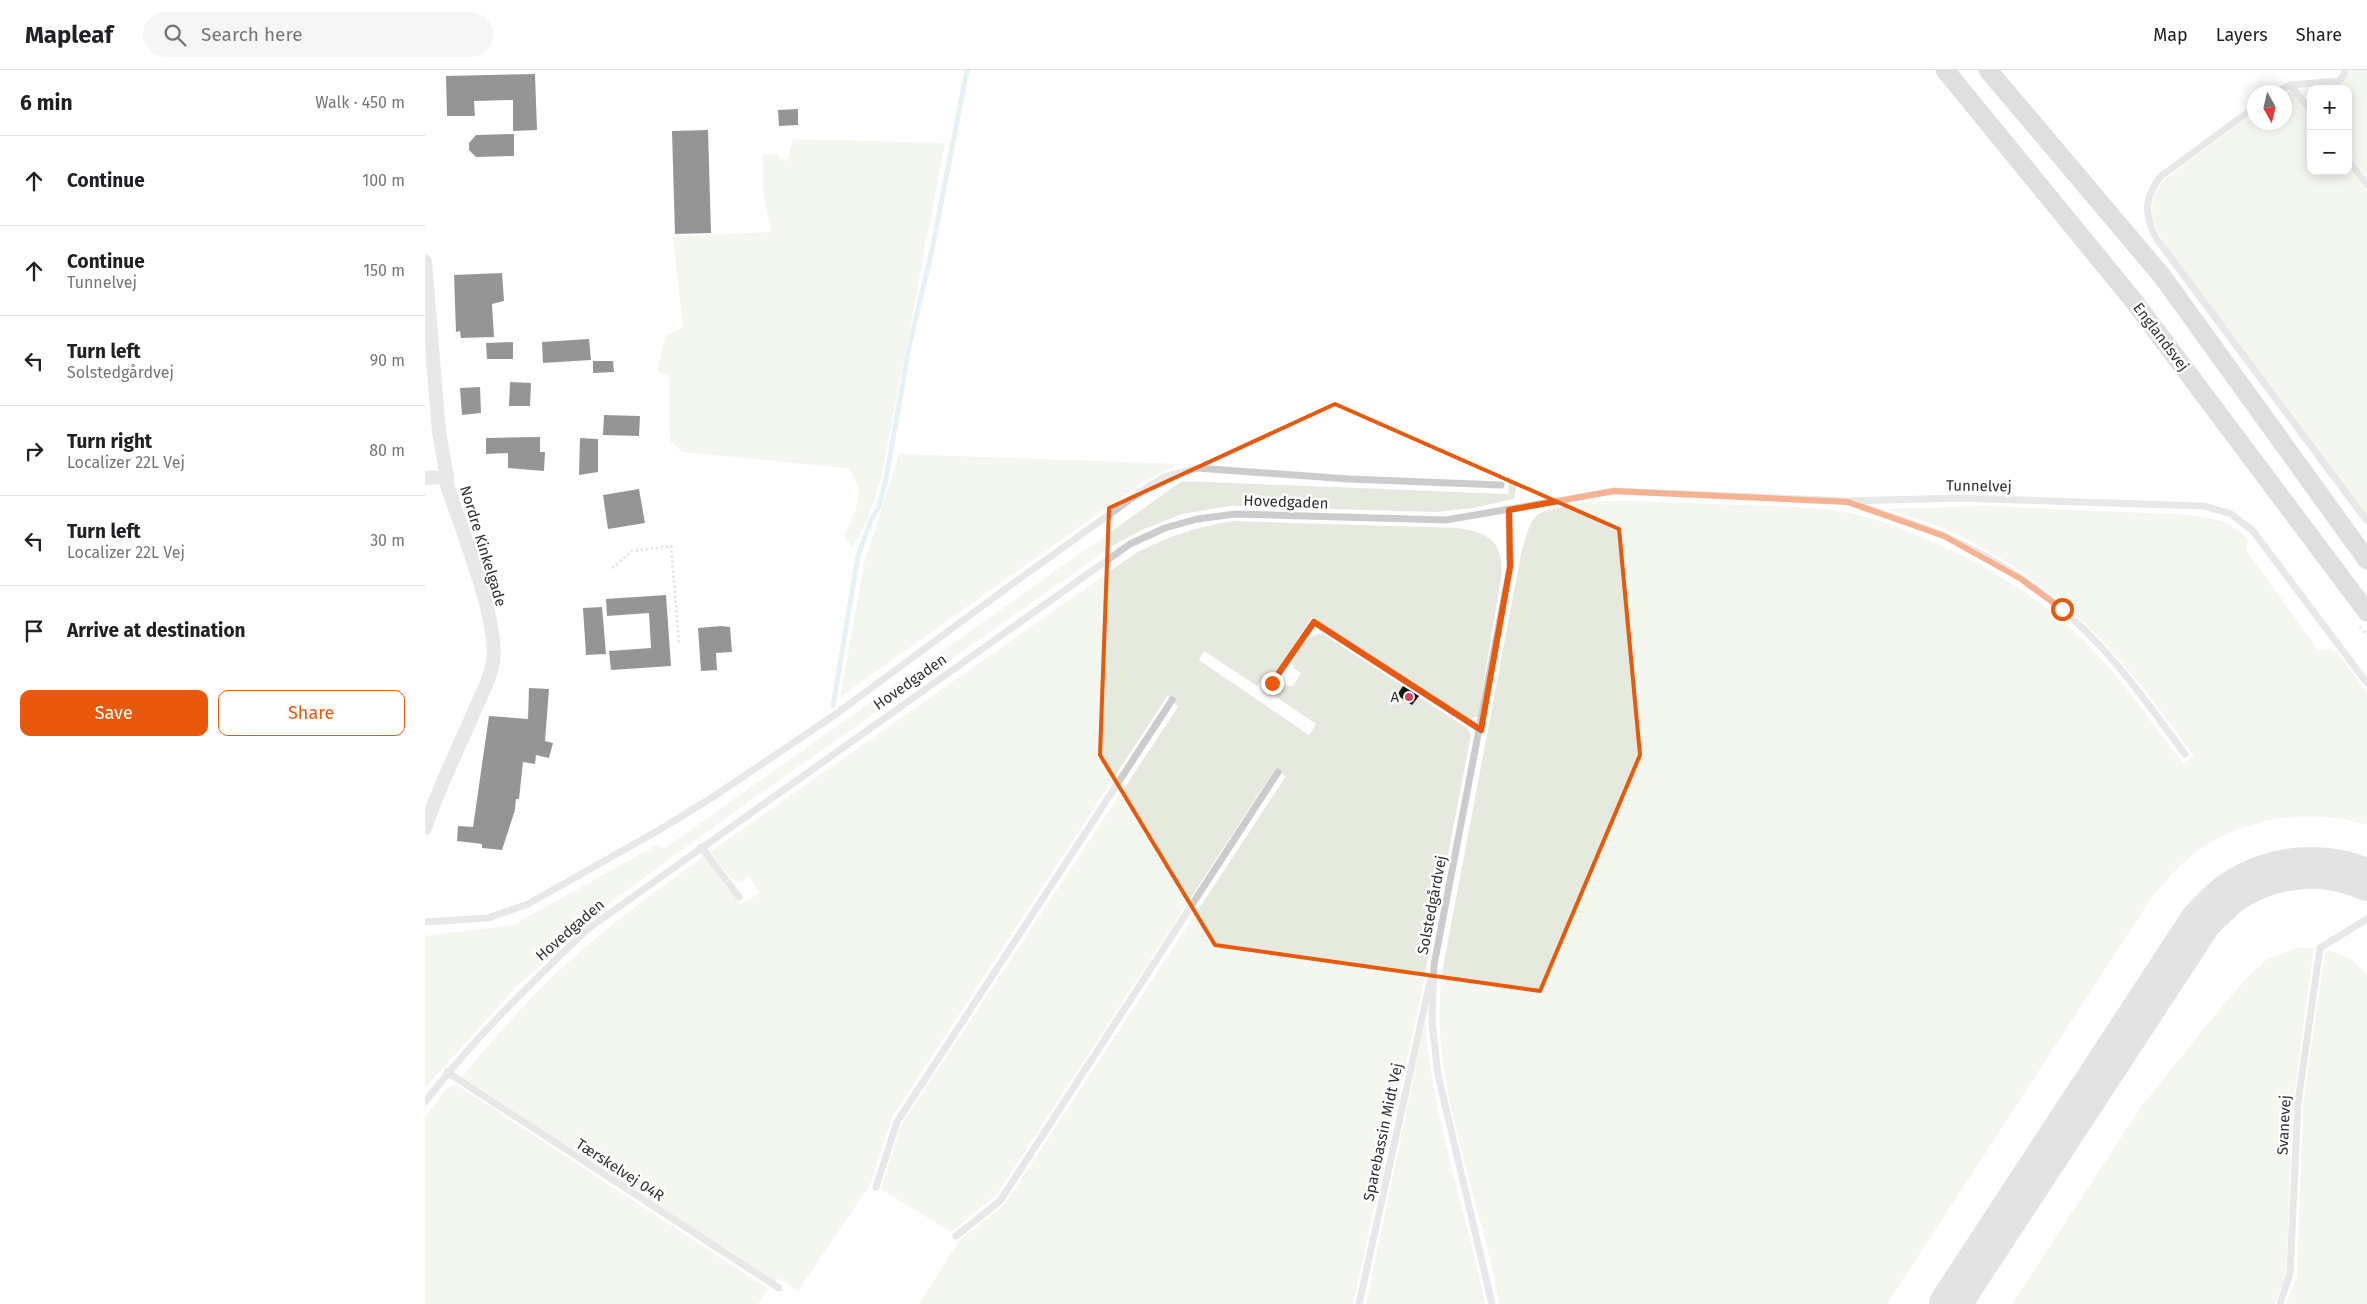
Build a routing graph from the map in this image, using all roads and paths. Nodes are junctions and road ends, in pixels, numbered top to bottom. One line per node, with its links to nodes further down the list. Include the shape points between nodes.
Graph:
1 (1945, 70): 19 (main road, Englandsvej, via 2133,300)
2 (1988, 70): 17 (main road, via 2162,276)
3 (2345, 70): 4 (lane, via 2344,76 2331,83)
4 (2291, 85)
5 (2292, 86): 6 (lane)
6 (2307, 106)
7 (2247, 114): 16 (lane, via 2161,177 2149,192 2148,222 2156,238)
8 (2352, 165): 9 (lane)
9 (2367, 185)
10 (425, 261): 11 (street, Nordre Kinkelgade, via 439,432)
11 (447, 477): 12 (street); 27 (street, Nordre Kinkelgade, via 493,635 493,662)
12 (425, 478)
13 (1501, 485): 31 (lane, via 1197,468 1164,477 837,714 705,802 528,904 488,918)
14 (1848, 502): 15 (lane, Tunnelvej, via 1614,491); 22 (lane, Tunnelvej, via 1988,499 2204,506 2231,514 2253,531); 25 (lane, via 1944,536 2021,579 2055,604 2101,647)
15 (1509, 510): 24 (lane, Solstedgårdvej, via 1510,567); 28 (lane, Hovedgaden, via 1446,520 1236,514 1197,519 1165,528 1130,544)
16 (2367, 521)
17 (2367, 560)
18 (612, 568): 20 (path, via 632,551 671,546)
19 (2367, 612)
20 (679, 644)
21 (1272, 683): 24 (lane, via 1314,622)
22 (2367, 683)
23 (1172, 700): 35 (lane, via 897,1122)
24 (1481, 730): 32 (lane, Solstedgårdvej)
25 (2185, 754)
26 (1278, 772): 36 (lane, via 1000,1201)
27 (425, 828)
28 (701, 847): 29 (lane); 33 (lane, Hovedgaden, via 589,928 518,995)
29 (739, 896)
30 (2367, 919): 40 (lane, Svanevej, via 2320,948 2298,1102 2290,1274)
31 (425, 922)
32 (1434, 965): 38 (lane, Sparebassin Midt Vej); 39 (lane, Solstedgårdvej, via 1432,1022 1438,1075)
33 (447, 1072): 34 (lane, Hovedgaden); 37 (lane, Tærskelvej 04R)
34 (425, 1102)
35 (876, 1186)
36 (956, 1236)
37 (779, 1288)
38 (1359, 1304)
39 (1492, 1304)
40 (2280, 1304)

